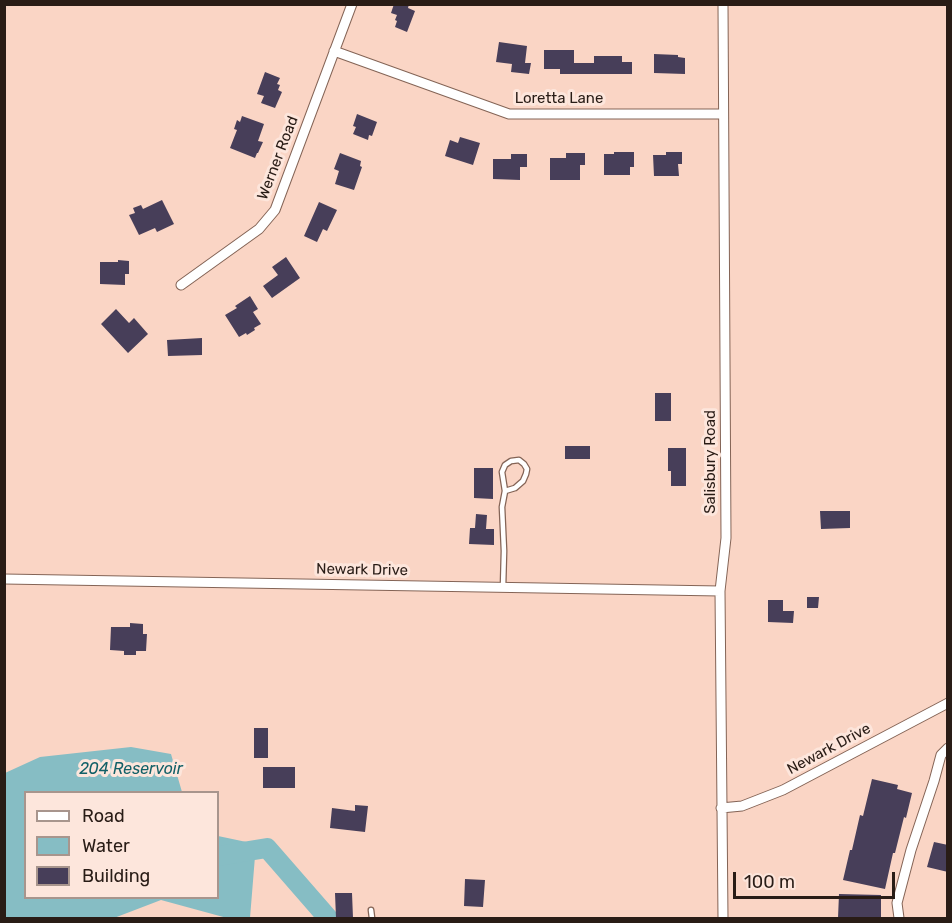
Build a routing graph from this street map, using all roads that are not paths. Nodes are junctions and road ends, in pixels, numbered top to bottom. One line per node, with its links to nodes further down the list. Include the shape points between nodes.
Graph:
1 (352, 4): 3 (street, Werner Road)
2 (723, 4): 4 (street, Salisbury Road)
3 (334, 51): 4 (street, Loretta Lane, via 508,114); 5 (street, Werner Road, via 275,210 259,229)
4 (723, 114): 9 (street, Salisbury Road, via 726,538)
5 (181, 285)
6 (505, 491): 6 (lane, via 523,481 526,469 519,460 505,465); 8 (lane)
7 (4, 579): 8 (street, Newark Drive)
8 (503, 587): 9 (street, Newark Drive)
9 (720, 591): 12 (street, Salisbury Road)
10 (948, 704): 12 (street, Newark Drive, via 783,790 742,806)
11 (948, 748): 16 (street, via 940,755 911,850 897,903)
12 (721, 808): 15 (street, Salisbury Road)
13 (371, 910): 14 (lane)
14 (372, 918)
15 (723, 918)
16 (899, 918)

